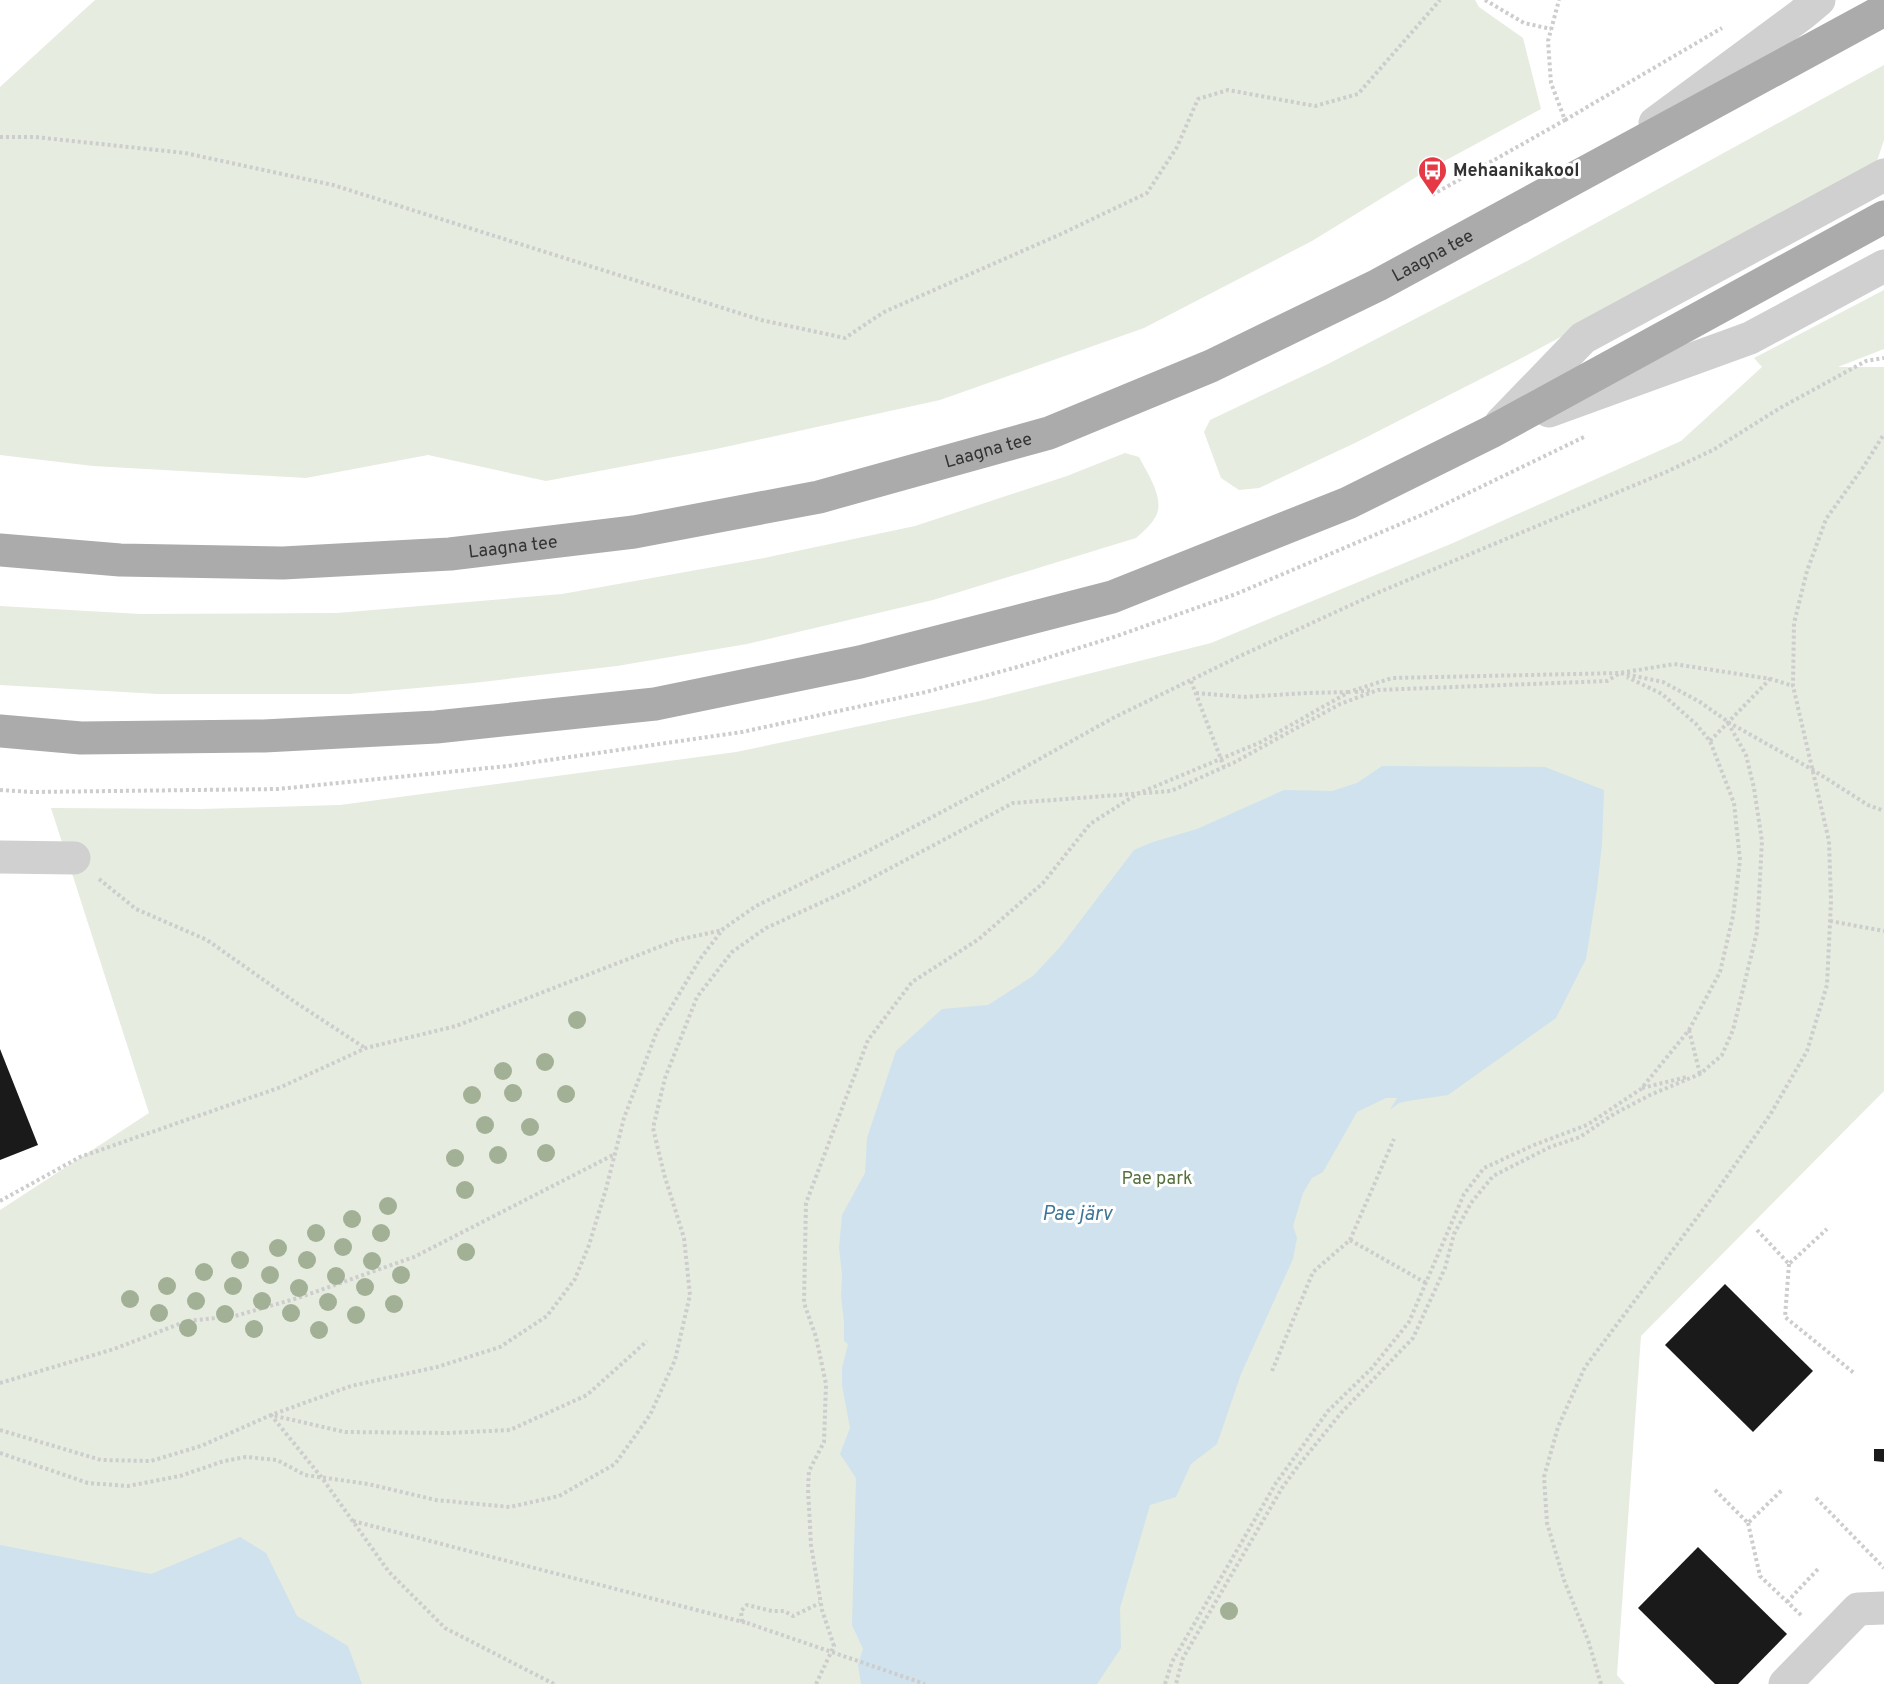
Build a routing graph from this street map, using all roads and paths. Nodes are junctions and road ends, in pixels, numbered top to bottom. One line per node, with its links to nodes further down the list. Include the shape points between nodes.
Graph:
1 (1440, 0): 9 (path, via 1358,94 1315,106 1228,90 1198,99 1177,147 1147,194 884,312 845,338 761,320 333,185 184,153 35,137)
2 (1485, 0): 7 (path, via 1524,23)
3 (1559, 0): 7 (path)
4 (1819, 0): 10 (street)
5 (1884, 10): 10 (main road, Laagna tee)
6 (1723, 27): 8 (path)
7 (1551, 29): 8 (path, via 1551,83)
8 (1565, 120): 12 (path)
9 (0, 137)
10 (1597, 166): 18 (main road, Laagna tee, via 1378,285 1211,366 1049,433 819,497 634,532 450,554 283,563 120,560)
11 (1884, 175): 16 (street, via 1583,338)
12 (1431, 195)
13 (1884, 217): 16 (main road)
14 (1884, 266): 16 (street, via 1750,338)
15 (1884, 358): 21 (path, via 1866,361 1694,459 1377,593)
16 (1491, 432): 27 (main road, via 1348,503 1112,597 860,662 654,704 436,727 264,736 81,738)
17 (1884, 434): 22 (path, via 1826,519 1811,560 1794,623)
18 (0, 550)
19 (1620, 673): 20 (path, via 1674,664); 23 (path, via 1607,681); 24 (path, via 1392,678); 26 (path, via 1663,682); 28 (path, via 1662,694)
20 (1771, 679): 22 (path); 26 (path)
21 (1191, 681): 25 (path); 37 (path, via 756,906)
22 (1793, 686): 31 (path)
23 (1378, 690): 24 (path); 30 (path, via 1340,704)
24 (1349, 692): 25 (path, via 1243,697); 29 (path, via 1261,742)
25 (1196, 693): 29 (path)
26 (1727, 721): 28 (path); 31 (path); 41 (path, via 1746,755 1759,820 1762,842 1757,932 1733,1030 1722,1055)
27 (0, 731)
28 (1710, 741): 39 (path, via 1734,803 1740,860 1720,972)
29 (1221, 759): 30 (path); 32 (path)
30 (1224, 767): 32 (path, via 1171,791)
31 (1813, 770): 33 (path); 36 (path, via 1829,841)
32 (1137, 794): 58 (path, via 1013,803 851,889 766,928 732,952 697,997 665,1078 653,1128 684,1238 690,1295 675,1360 650,1415 615,1464 559,1496 510,1507 436,1500); 67 (path, via 1090,824 1043,883 979,939 912,982 868,1040 806,1203 804,1303 826,1384 824,1442 809,1471 808,1489)
33 (1884, 811)
34 (0, 857): 35 (street)
35 (74, 858): 40 (path, via 136,909 207,940)
36 (1830, 921): 38 (path); 76 (path, via 1827,985 1807,1051 1770,1115 1586,1367 1558,1428 1545,1477 1546,1523)
37 (723, 929): 40 (path, via 677,940 456,1026); 44 (path, via 700,959 657,1031 624,1118)
38 (1884, 931)
39 (1689, 1030): 41 (path); 42 (path)
40 (366, 1048): 45 (path, via 281,1087 80,1157)
41 (1700, 1074): 42 (path); 75 (path, via 1650,1095 1580,1137 1493,1176 1471,1203 1454,1234 1445,1268 1413,1338 1341,1413 1282,1488 1183,1658)
42 (1641, 1089): 50 (path, via 1587,1125 1484,1168 1464,1194)
43 (1394, 1138): 48 (path)
44 (615, 1154): 54 (path, via 414,1257 298,1298 235,1316 187,1321 114,1349); 55 (path, via 576,1279 547,1316 500,1347 437,1367 351,1386)
45 (0, 1201)
46 (1827, 1229): 49 (path)
47 (1757, 1230): 49 (path)
48 (1350, 1240): 50 (path); 52 (path, via 1313,1272)
49 (1789, 1264): 53 (path, via 1785,1317)
50 (1426, 1283): 74 (path, via 1409,1322 1372,1368 1328,1411 1276,1483 1172,1662)
51 (647, 1341): 55 (path, via 587,1395 510,1430 345,1431)
52 (1272, 1371)
53 (1854, 1374)
54 (0, 1383)
55 (271, 1415): 56 (path, via 201,1446 151,1461 101,1460); 58 (path)
56 (0, 1430)
57 (0, 1453): 58 (path, via 88,1483 128,1486 246,1457 277,1460 305,1475)
58 (322, 1478): 62 (path)
59 (1715, 1490): 63 (path)
60 (1782, 1490): 63 (path)
61 (1816, 1498): 64 (path)
62 (352, 1521): 69 (path); 71 (path, via 389,1572 445,1628)
63 (1748, 1523): 66 (path, via 1760,1576)
64 (1884, 1568)
65 (1818, 1569): 66 (path)
66 (1787, 1602): 70 (path)
67 (820, 1603): 69 (path, via 793,1616 747,1605 741,1611); 72 (path, via 834,1646)
68 (1884, 1608): 70 (street, via 1858,1609)
69 (745, 1623): 73 (path, bridge)
70 (1827, 1641): 77 (street)
71 (554, 1684)
72 (816, 1684)
73 (925, 1684)
74 (1165, 1684)
75 (1176, 1684)
76 (1601, 1684)
77 (1785, 1684)

